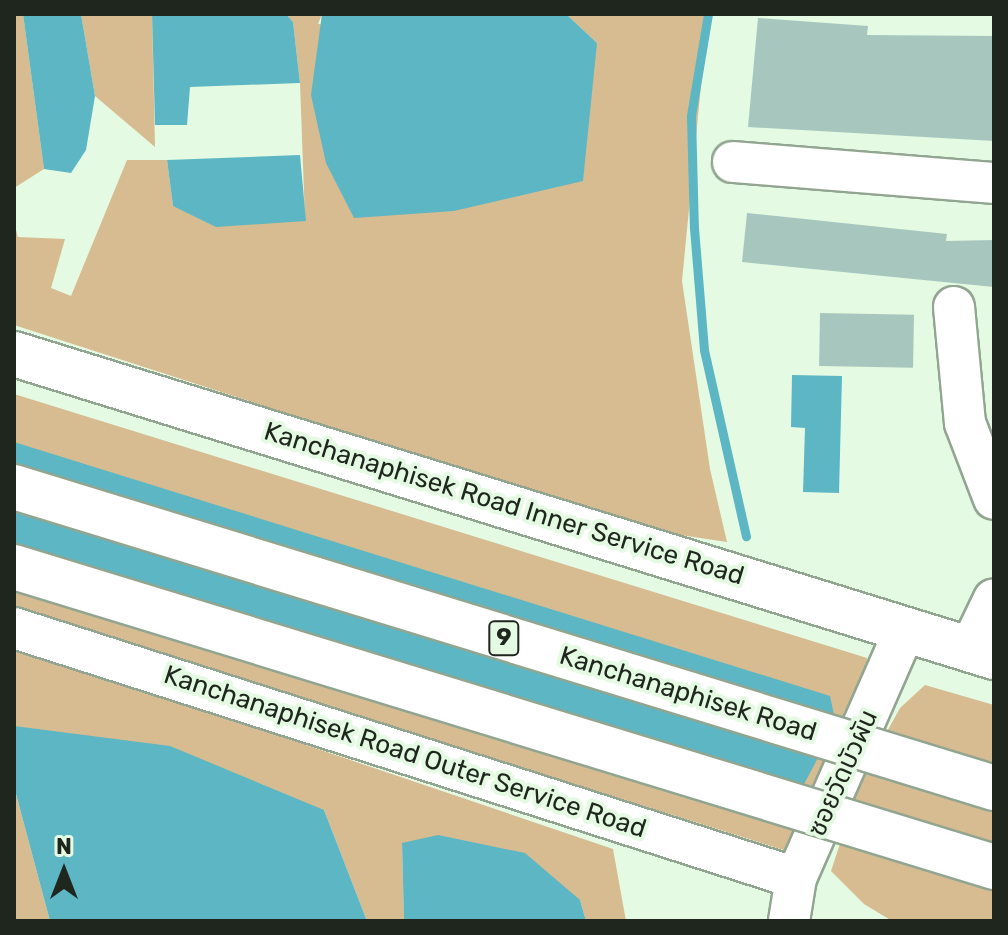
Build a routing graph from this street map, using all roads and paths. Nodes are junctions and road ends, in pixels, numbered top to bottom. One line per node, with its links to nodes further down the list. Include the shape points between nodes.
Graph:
1 (733, 162): 2 (street)
2 (994, 183)
3 (954, 307): 6 (street, via 965,423)
4 (14, 354): 10 (main road, Kanchanaphisek Road Inner Service Road)
5 (14, 487): 12 (main road, Kanchanaphisek Road / 9, bridge)
6 (994, 499)
7 (14, 567): 13 (main road, bridge)
8 (994, 599): 11 (street)
9 (14, 628): 14 (street, Kanchanaphisek Road Outer Service Road)
10 (906, 628): 11 (main road, Kanchanaphisek Road Inner Service Road); 14 (street, ซอยวัดบัวผัน)
11 (982, 653)
12 (994, 788)
13 (994, 867)
14 (796, 878): 15 (street, ซอยวัดบัวผัน)
15 (789, 921)

